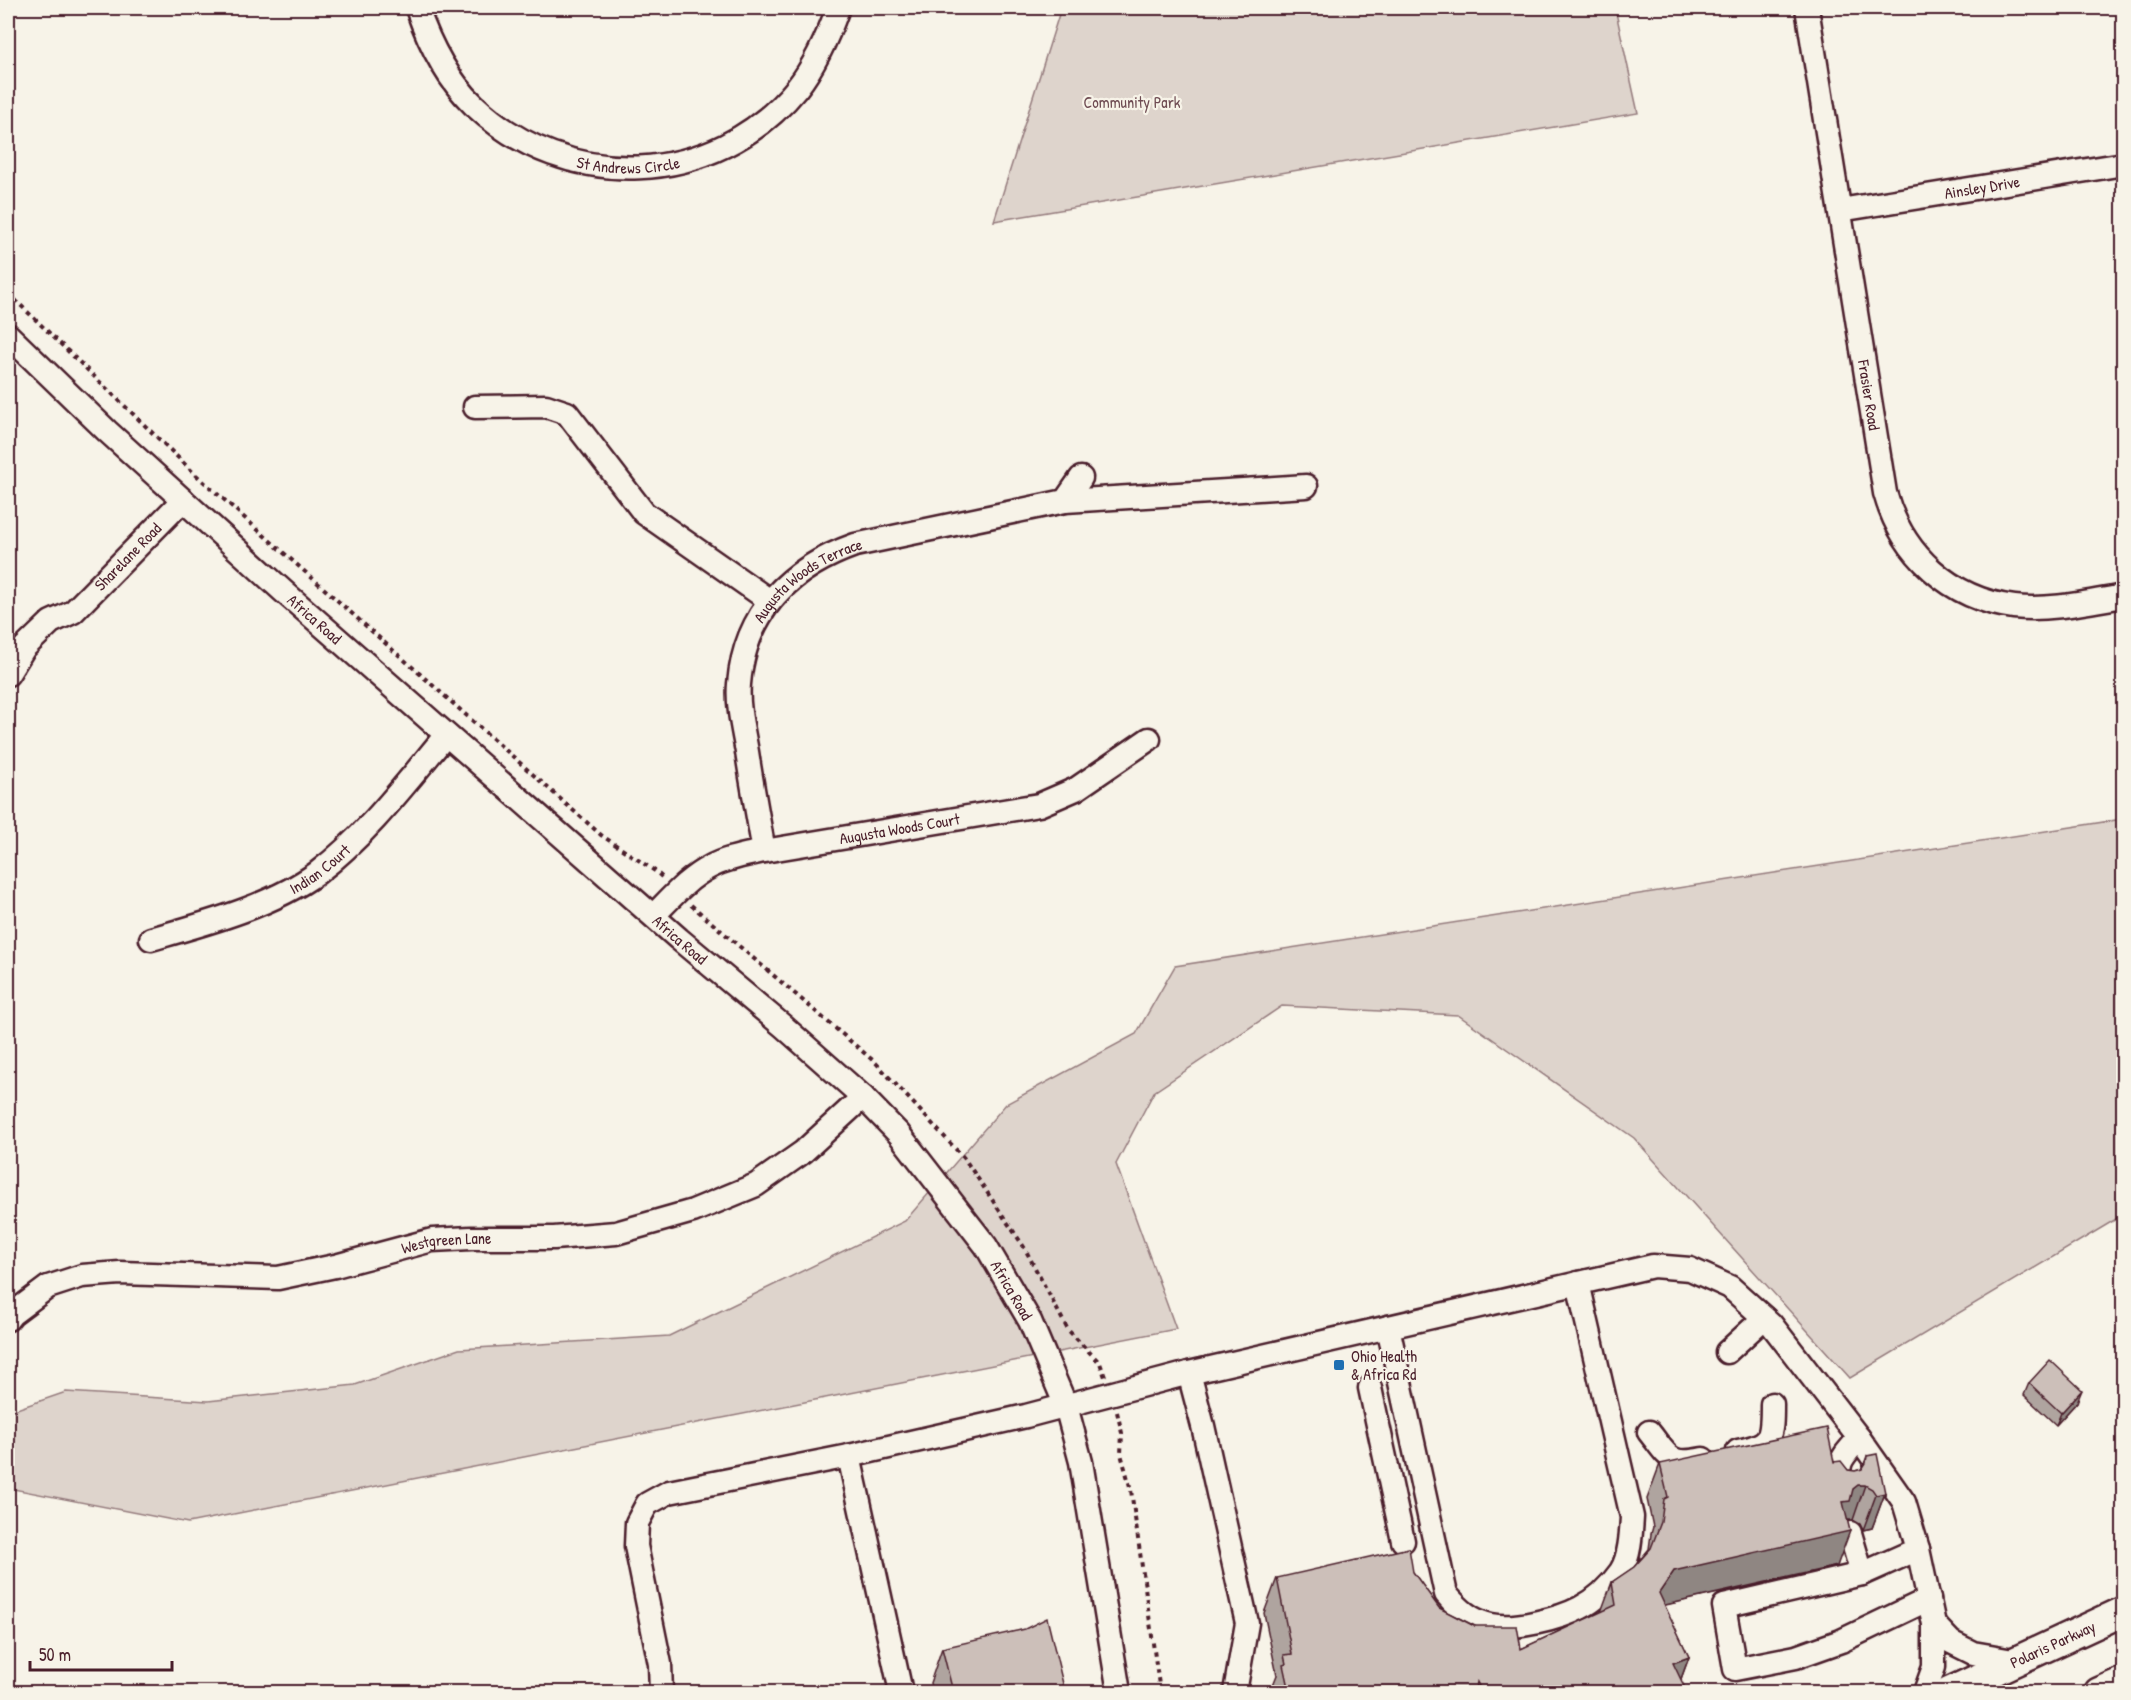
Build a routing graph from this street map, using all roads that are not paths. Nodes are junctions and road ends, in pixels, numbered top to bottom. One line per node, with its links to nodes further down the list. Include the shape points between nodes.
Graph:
1 (417, 8): 2 (street, St Andrews Circle, via 442,64 474,105 501,128 555,157 625,168 678,162 711,152 746,134 796,88 827,38)
2 (838, 8)
3 (1807, 8): 5 (street, Frasier Road)
4 (2124, 164): 5 (street, Ainsley Drive)
5 (1840, 210): 12 (street, Frasier Road, via 1885,493 1905,540 1942,579 1988,601 2042,608)
6 (8, 335): 10 (street, Africa Road)
7 (475, 407): 13 (street, via 546,406 567,413 644,513)
8 (1081, 478): 11 (street)
9 (1306, 486): 11 (street, Augusta Woods Terrace)
10 (183, 500): 14 (street, Sharelane Road, via 73,612 51,622 24,648); 15 (street, Africa Road)
11 (1065, 501): 13 (street, Augusta Woods Terrace, via 855,545 806,567)
12 (2124, 596)
13 (770, 601): 17 (street, Augusta Woods Terrace, via 754,627 739,684 740,711)
14 (8, 674)
15 (446, 735): 18 (street, Africa Road); 19 (street, Indian Court, via 372,822 316,873 258,904)
16 (1149, 739): 17 (street, Augusta Woods Court, via 1076,789 1039,805)
17 (764, 851): 18 (street, Augusta Woods Court, via 711,866 676,892)
18 (654, 915): 20 (street, Africa Road)
19 (151, 939)
20 (863, 1097): 23 (street, Westgreen Lane, via 803,1152 756,1185 693,1211 616,1233 432,1240 278,1278 120,1273 82,1276 48,1287); 29 (street, Africa Road, via 899,1134 986,1246 1030,1321)
21 (1578, 1283): 22 (street, via 1653,1266 1689,1269 1730,1287); 24 (street); 33 (street, via 1632,1517 1631,1539 1622,1569 1608,1588 1582,1608 1509,1627 1489,1625 1461,1612 1446,1594)
22 (1764, 1318): 25 (street); 31 (street)
23 (8, 1319)
24 (1388, 1327): 26 (street); 33 (street)
25 (1727, 1352)
26 (1189, 1373): 29 (street); 48 (street, via 1247,1623)
27 (1370, 1388): 34 (street)
28 (1772, 1404): 30 (street, via 1772,1426 1760,1447 1679,1462 1669,1457)
29 (1066, 1406): 32 (street); 47 (street, Africa Road, via 1081,1462)
30 (1649, 1432)
31 (1859, 1438): 35 (street, via 1837,1470); 38 (street, via 1904,1502)
32 (849, 1456): 45 (street, via 669,1492 647,1504 638,1523 636,1546 660,1664); 46 (street)
33 (1422, 1482): 34 (street)
34 (1392, 1489): 37 (street)
35 (1841, 1493)
36 (1850, 1533): 39 (street)
37 (1403, 1541)
38 (1918, 1549): 39 (street); 40 (street)
39 (1862, 1574): 40 (street, via 1724,1606 1735,1669 1796,1657 1841,1641)
40 (1929, 1599): 42 (street)
41 (2124, 1611): 43 (main road, Polaris Parkway)
42 (1934, 1624): 43 (street, via 1951,1642 1974,1653); 49 (street, via 1934,1667)
43 (2019, 1661): 50 (main road, Polaris Parkway)
44 (2124, 1682): 51 (main road)
45 (661, 1692)
46 (901, 1692)
47 (1119, 1692)
48 (1235, 1692)
49 (1925, 1692)
50 (1949, 1692)
51 (2099, 1692)

